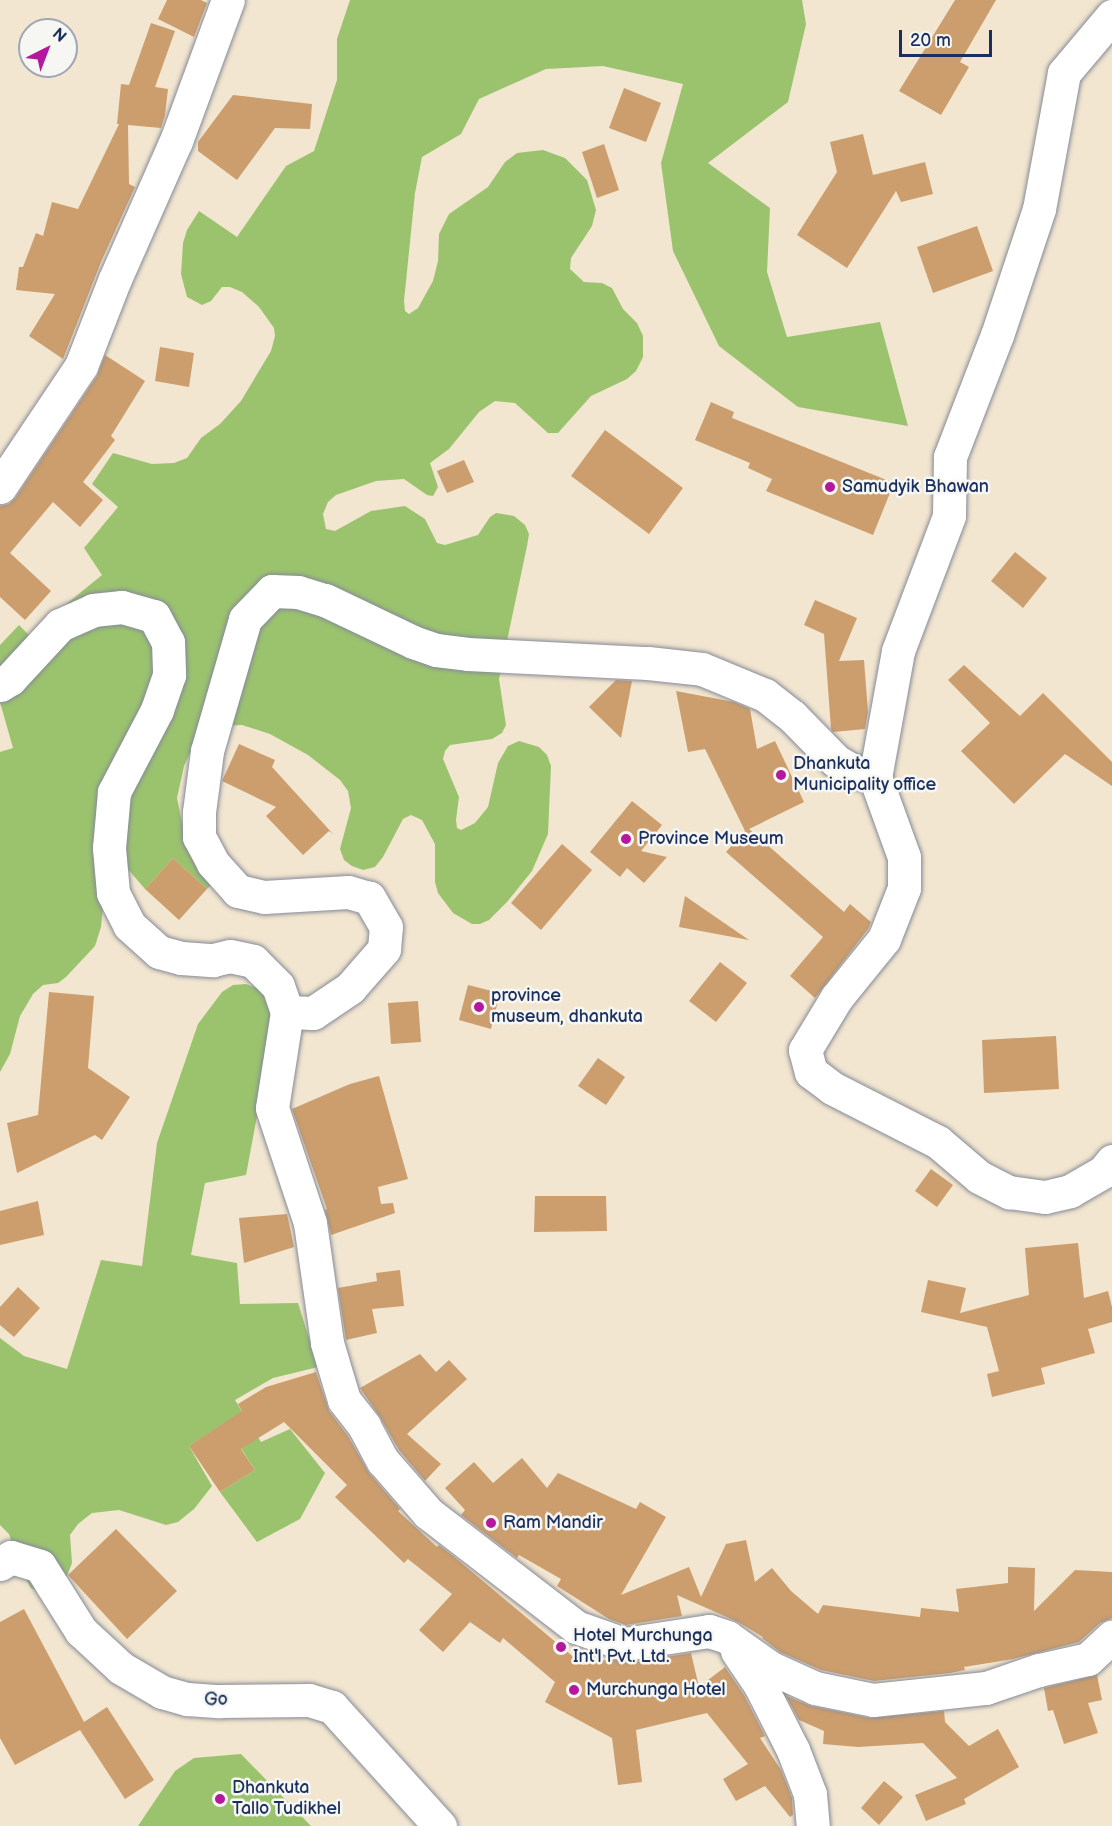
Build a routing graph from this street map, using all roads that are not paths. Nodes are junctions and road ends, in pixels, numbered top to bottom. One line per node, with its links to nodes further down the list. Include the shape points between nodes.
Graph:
1 (228, 0): 3 (street, via 176,141 81,366)
2 (1112, 16): 5 (street, via 1064,73 1039,209 997,335 950,457 948,516 898,651)
3 (0, 487)
4 (0, 685): 6 (street, via 60,625 93,610 122,607 153,616 168,642 169,675 157,710 114,792 109,848 113,893 129,925 159,952 181,958 213,960 230,956 253,961 278,986)
5 (875, 777): 6 (street, via 836,761 792,716 765,695 702,669 436,650 325,600 298,592 272,591 244,619 207,751 199,837 213,863 238,891 264,897 348,892 369,898 386,927 384,949 350,987 313,1013); 7 (street, via 904,857 904,888 884,939 837,997 805,1050 811,1072 832,1088 938,1143 979,1177 1009,1192 1046,1197 1070,1191 1104,1171)
6 (287, 1012): 9 (street, via 272,1108 309,1223 327,1343 344,1400 383,1461 428,1513 576,1627 624,1644 709,1630)
7 (1112, 1161)
8 (0, 1564): 11 (street, Go, via 11,1557 40,1566 81,1631 122,1668 162,1692 187,1699 219,1701 309,1700 332,1707)
9 (727, 1637): 10 (street, via 771,1668 815,1688 873,1700 986,1688 1088,1659); 12 (street, via 760,1685 793,1750 810,1794)
10 (1112, 1637)
11 (440, 1826)
12 (813, 1826)

